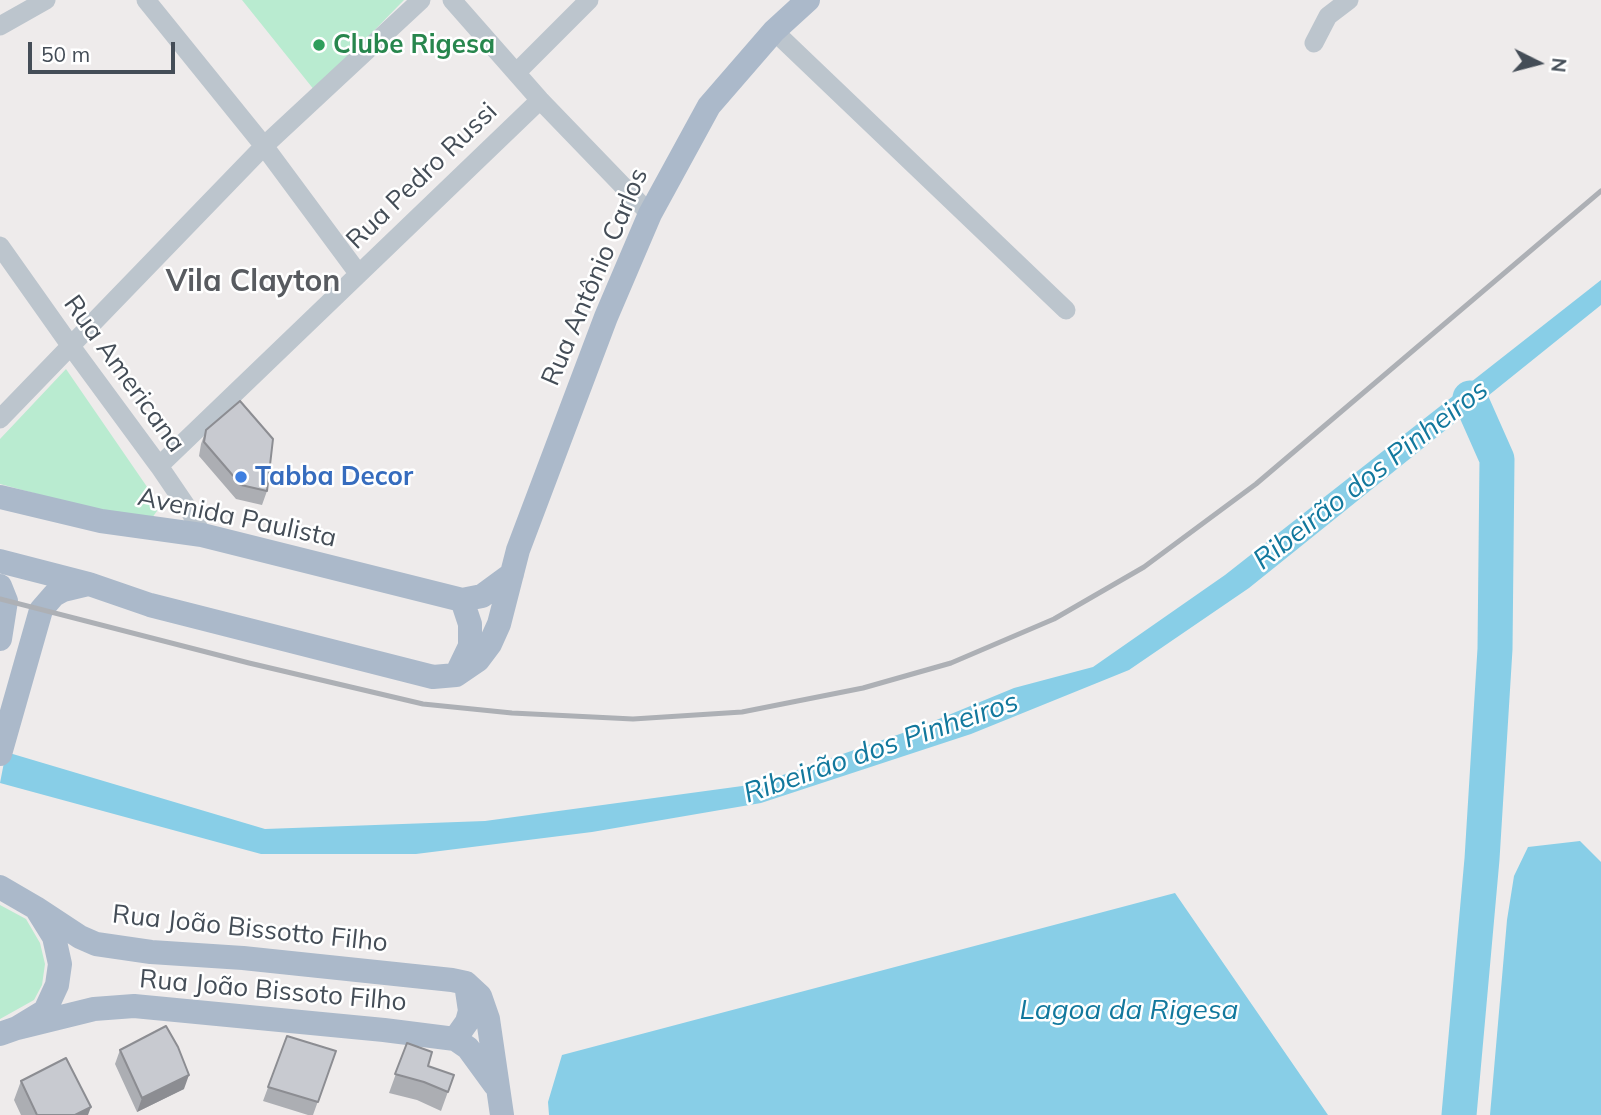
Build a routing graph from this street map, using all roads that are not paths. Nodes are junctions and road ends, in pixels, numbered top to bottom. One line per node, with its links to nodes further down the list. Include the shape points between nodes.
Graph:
1 (46, 0): 8 (street)
2 (146, 0): 13 (street)
3 (421, 0): 13 (street)
4 (452, 0): 11 (street)
5 (589, 0): 11 (street)
6 (808, 0): 9 (main road, Rua Antônio Carlos)
7 (1349, 0): 10 (street, via 1328,16)
8 (0, 26)
9 (774, 31): 14 (main road, Rua Antônio Carlos, via 709,106); 17 (street)
10 (1314, 43)
11 (517, 72): 12 (street)
12 (540, 100): 14 (street); 16 (street, Rua Pedro Russi)
13 (264, 146): 16 (street); 18 (street)
14 (650, 214): 24 (main road, Rua Antônio Carlos, via 574,399)
15 (0, 246): 18 (street, Rua Americana)
16 (358, 273): 20 (street, Rua Pedro Russi)
17 (1066, 310)
18 (70, 345): 19 (street); 20 (street, Rua Americana)
19 (0, 419)
20 (159, 466): 22 (street, Rua Americana)
21 (0, 497): 22 (main road, Avenida Paulista, via 101,521)
22 (201, 535): 27 (main road, Avenida Paulista)
23 (0, 562): 25 (main road)
24 (512, 574): 27 (main road, via 482,596); 29 (main road, Rua Antônio Carlos, via 490,644 478,660)
25 (89, 584): 29 (main road, via 150,606 433,677); 30 (main road, via 62,590 41,610)
26 (0, 586): 28 (main road, via 6,601)
27 (462, 600): 29 (main road, via 470,624 470,646)
28 (0, 639)
29 (456, 675)
30 (0, 754)
31 (0, 887): 32 (main road, Rua João Bissoto Filho)
32 (36, 908): 33 (main road, Rua João Bissotto Filho, via 96,944); 34 (main road, Rua João Bissoto Filho, via 54,937 60,964 57,985 45,1011)
33 (466, 984): 35 (main road, via 470,1011); 36 (main road, via 480,996 488,1019)
34 (6, 1033): 35 (main road, Rua João Bissoto Filho, via 94,1009 134,1006)
35 (454, 1039): 36 (main road, via 480,1061)
36 (501, 1103)

